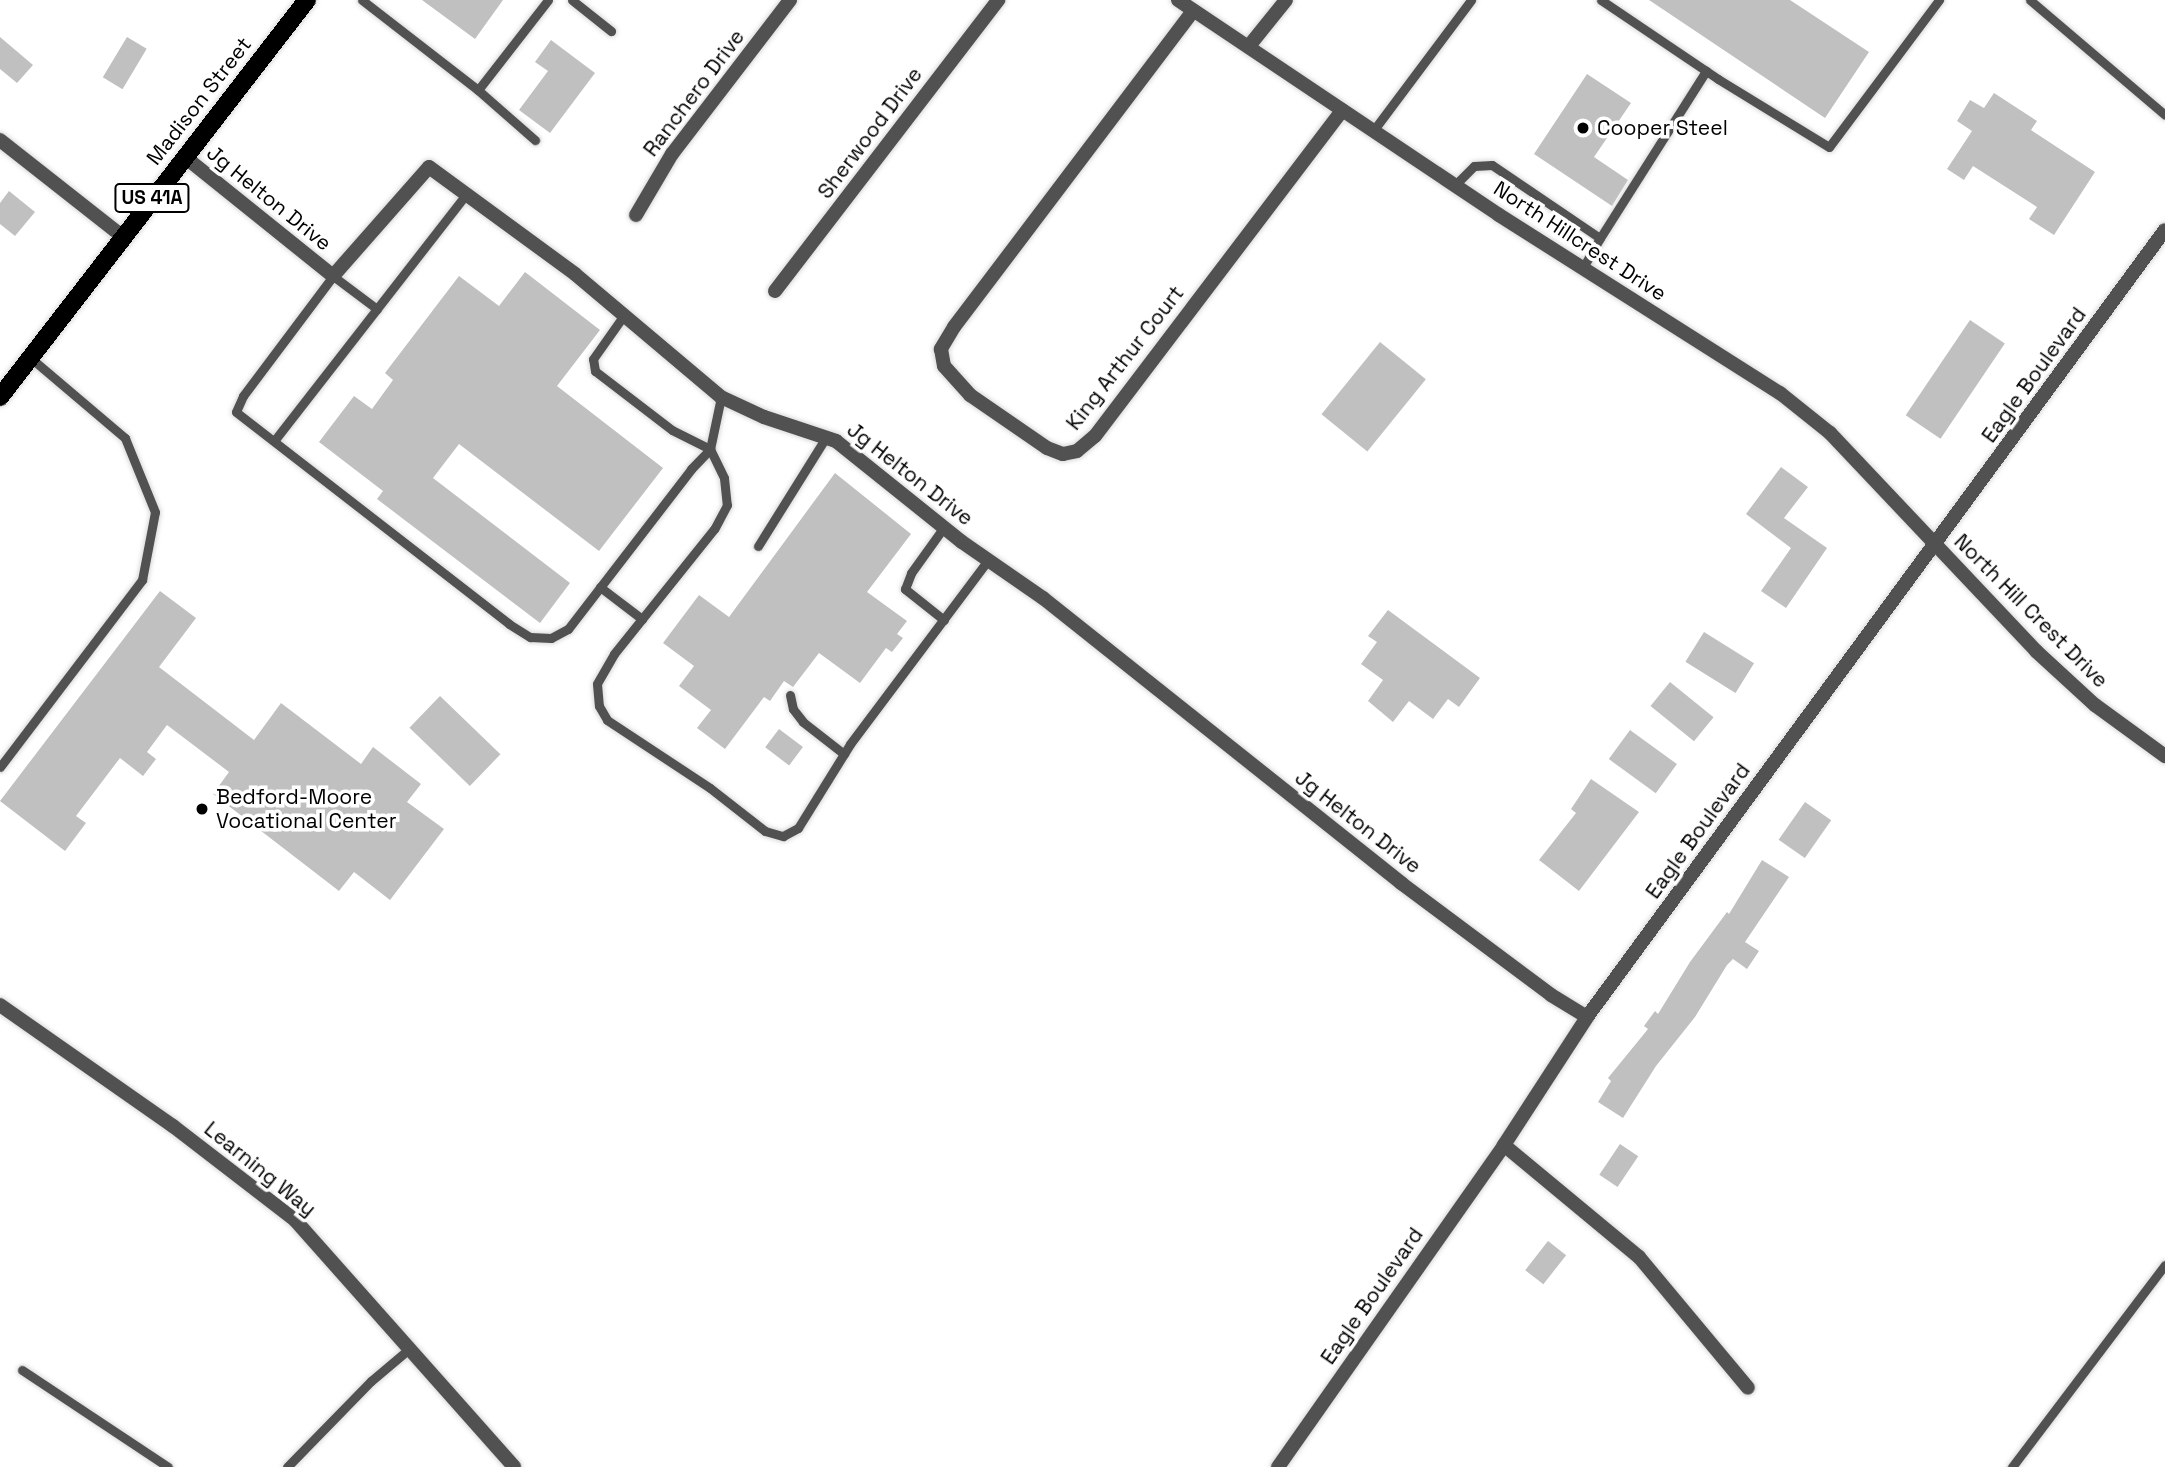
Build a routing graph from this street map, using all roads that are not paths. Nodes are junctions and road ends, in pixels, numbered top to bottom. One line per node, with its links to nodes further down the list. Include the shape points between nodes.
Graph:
1 (307, 0): 23 (main road, Madison Street / US 41A)
2 (362, 0): 17 (lane)
3 (548, 0): 17 (lane)
4 (572, 0): 14 (lane)
5 (790, 0): 26 (street, Ranchero Drive, via 672,154)
6 (998, 0): 32 (street, Sherwood Drive)
7 (1178, 0): 13 (street, North Hillcrest Drive)
8 (1286, 0): 15 (street)
9 (1471, 0): 20 (lane)
10 (1601, 0): 16 (lane)
11 (1939, 0): 16 (lane, via 1829,148)
12 (2030, 0): 19 (lane)
13 (1193, 11): 15 (street, North Hillcrest Drive); 18 (street, King Arthur Court, via 941,349 944,366 970,395 1047,448 1063,454 1077,452 1095,436)
14 (611, 31)
15 (1249, 46): 18 (street, North Hillcrest Drive)
16 (1706, 71): 29 (lane)
17 (478, 90): 22 (lane)
18 (1342, 110): 20 (street, North Hillcrest Drive)
19 (2165, 115)
20 (1373, 131): 24 (street, North Hillcrest Drive)
21 (0, 140): 28 (street)
22 (536, 140)
23 (185, 157): 28 (main road, Madison Street / US 41A); 31 (street, Jg Helton Drive)
24 (1455, 185): 29 (lane, via 1475,166 1492,165); 30 (street, North Hillcrest Drive)
25 (466, 194): 31 (street, Jg Helton Drive, via 429,167); 33 (lane); 34 (street, Jg Helton Drive)
26 (636, 215)
27 (2165, 230): 43 (street, Eagle Boulevard)
28 (122, 236): 35 (main road, Madison Street / US 41A)
29 (1600, 238): 30 (lane)
30 (1583, 268): 43 (street, North Hillcrest Drive, via 1780,393 1830,433)
31 (333, 276): 33 (lane); 39 (lane, via 243,396 236,412)
32 (775, 291)
33 (377, 309): 39 (lane)
34 (624, 315): 37 (street, Jg Helton Drive); 40 (lane, via 593,359 595,371 672,430)
35 (32, 359): 36 (main road, Madison Street / US 41A); 51 (lane, via 125,438 155,512 142,580)
36 (0, 397)
37 (721, 397): 38 (street, Jg Helton Drive, via 764,418); 40 (lane)
38 (825, 437): 41 (street, Jg Helton Drive); 42 (lane)
39 (274, 441): 45 (lane, via 530,637 551,638 568,629)
40 (710, 449): 45 (lane); 46 (lane, via 724,478 727,505 714,529)
41 (944, 527): 44 (street, Jg Helton Drive); 47 (lane, via 905,589)
42 (758, 546)
43 (1935, 546): 50 (street, North Hill Crest Drive, via 2065,678); 53 (street, Eagle Boulevard)
44 (988, 560): 47 (lane); 53 (street, Jg Helton Drive, via 1401,883)
45 (600, 587): 46 (lane)
46 (642, 619): 49 (lane, via 597,684 598,706 607,720 710,788 765,831 783,836 798,828)
47 (944, 620): 49 (lane)
48 (790, 695): 49 (lane, via 803,722)
49 (844, 754)
50 (2165, 756)
51 (0, 767)
52 (0, 1005): 56 (street, Learning Way, via 173,1126 295,1220)
53 (1587, 1017): 54 (street, Eagle Boulevard)
54 (1504, 1145): 58 (street, via 1639,1257); 62 (street, Eagle Boulevard)
55 (2165, 1265): 63 (lane)
56 (410, 1349): 60 (lane, via 371,1381); 61 (street, Learning Way)
57 (22, 1370): 59 (lane)
58 (1748, 1388)
59 (168, 1467)
60 (287, 1467)
61 (514, 1467)
62 (1278, 1467)
63 (2012, 1467)

